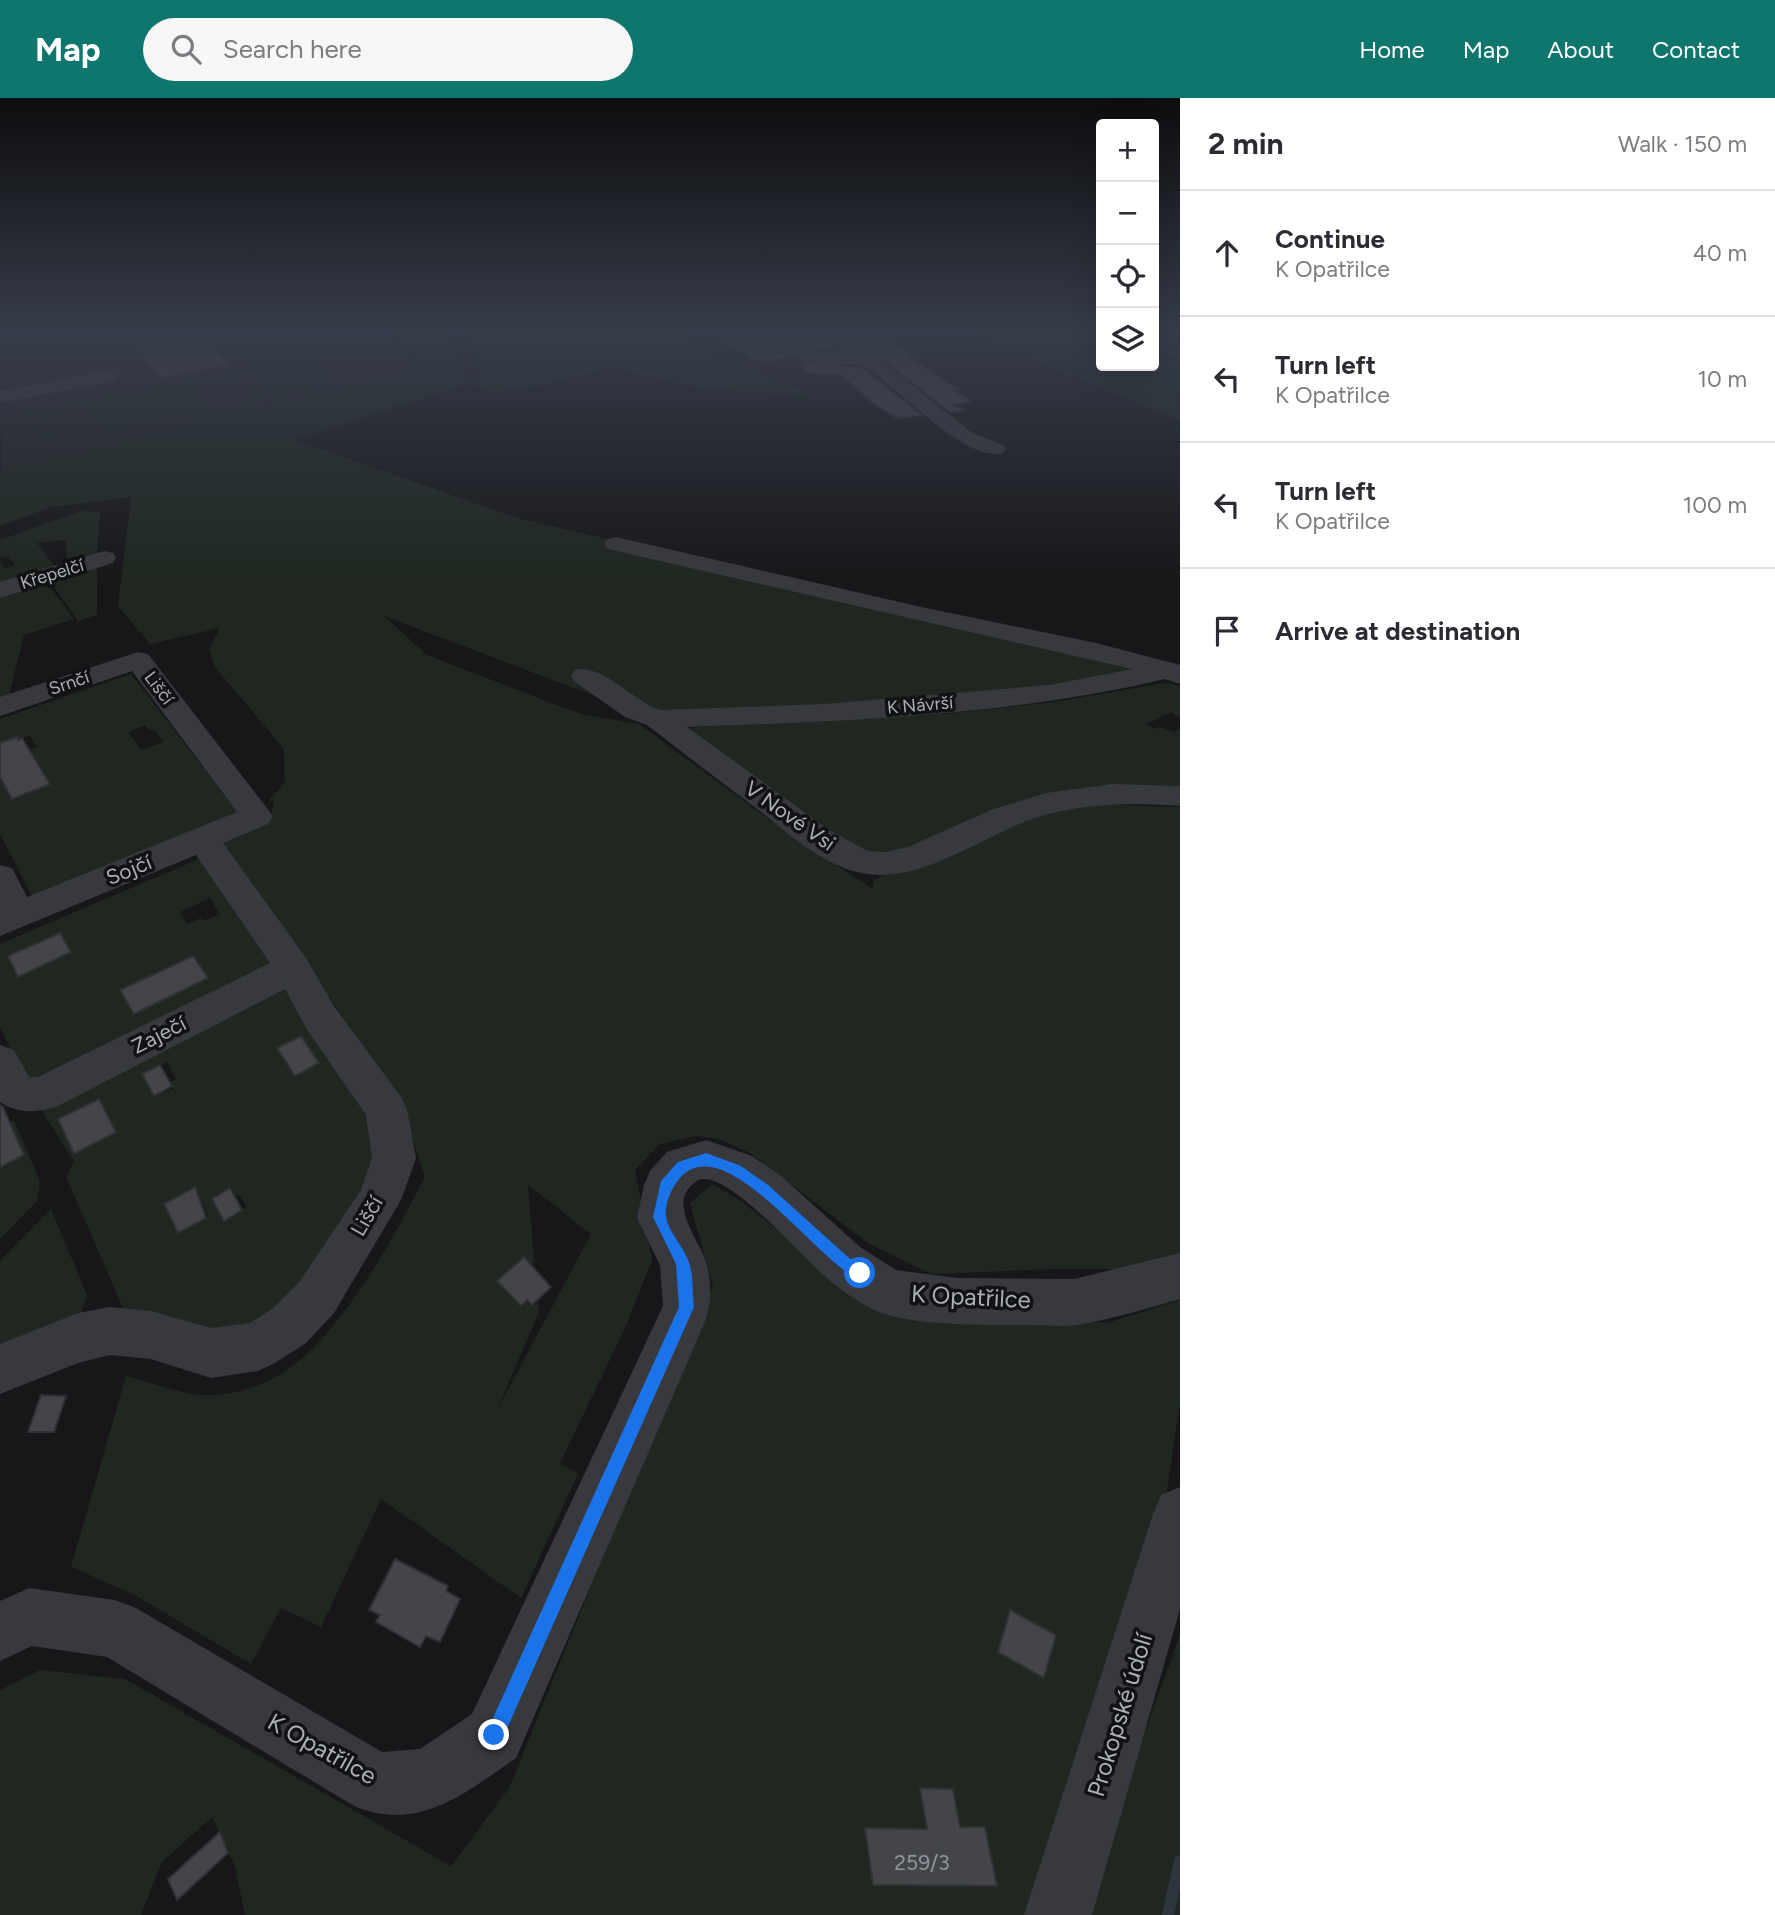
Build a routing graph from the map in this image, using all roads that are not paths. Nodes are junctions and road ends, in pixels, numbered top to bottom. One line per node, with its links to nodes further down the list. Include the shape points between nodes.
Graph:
1 (937, 414): 2 (street, via 964,436)
2 (996, 449)
3 (616, 544): 7 (street)
4 (105, 559): 5 (street, Křepelčí)
5 (0, 590)
6 (138, 660): 9 (street, Srnčí); 12 (street, Liščí)
7 (1177, 672): 10 (street, K Návrší, via 1050,694 824,713)
8 (585, 676): 10 (street, V Nové Vsi, via 635,711)
9 (0, 706)
10 (657, 719): 11 (street, V Nové Vsi, via 822,842 866,863 902,863 1045,803 1093,794)
11 (1180, 796)
12 (257, 816): 13 (street, Sojčí)
13 (203, 840): 15 (street, Sojčí); 16 (street, Liščí)
14 (0, 877): 15 (street)
15 (9, 919)
16 (293, 968): 17 (street, Zaječí, via 43,1094 24,1096 11,1089); 19 (street, Liščí, via 320,1017 386,1110 394,1158 379,1200 317,1297 289,1326 258,1346 211,1353 151,1335 110,1331 78,1338)
17 (0, 1062)
18 (1180, 1276): 21 (street, K Opatřilce, via 1074,1302 957,1301 888,1292 844,1263 737,1170 706,1159 682,1167 666,1185 660,1217 683,1263 687,1307 494,1735 429,1780 376,1784 115,1629 29,1617)
19 (0, 1369)
20 (1180, 1514): 22 (street, Prokopské údolí)
21 (0, 1632)
22 (1058, 1915)

